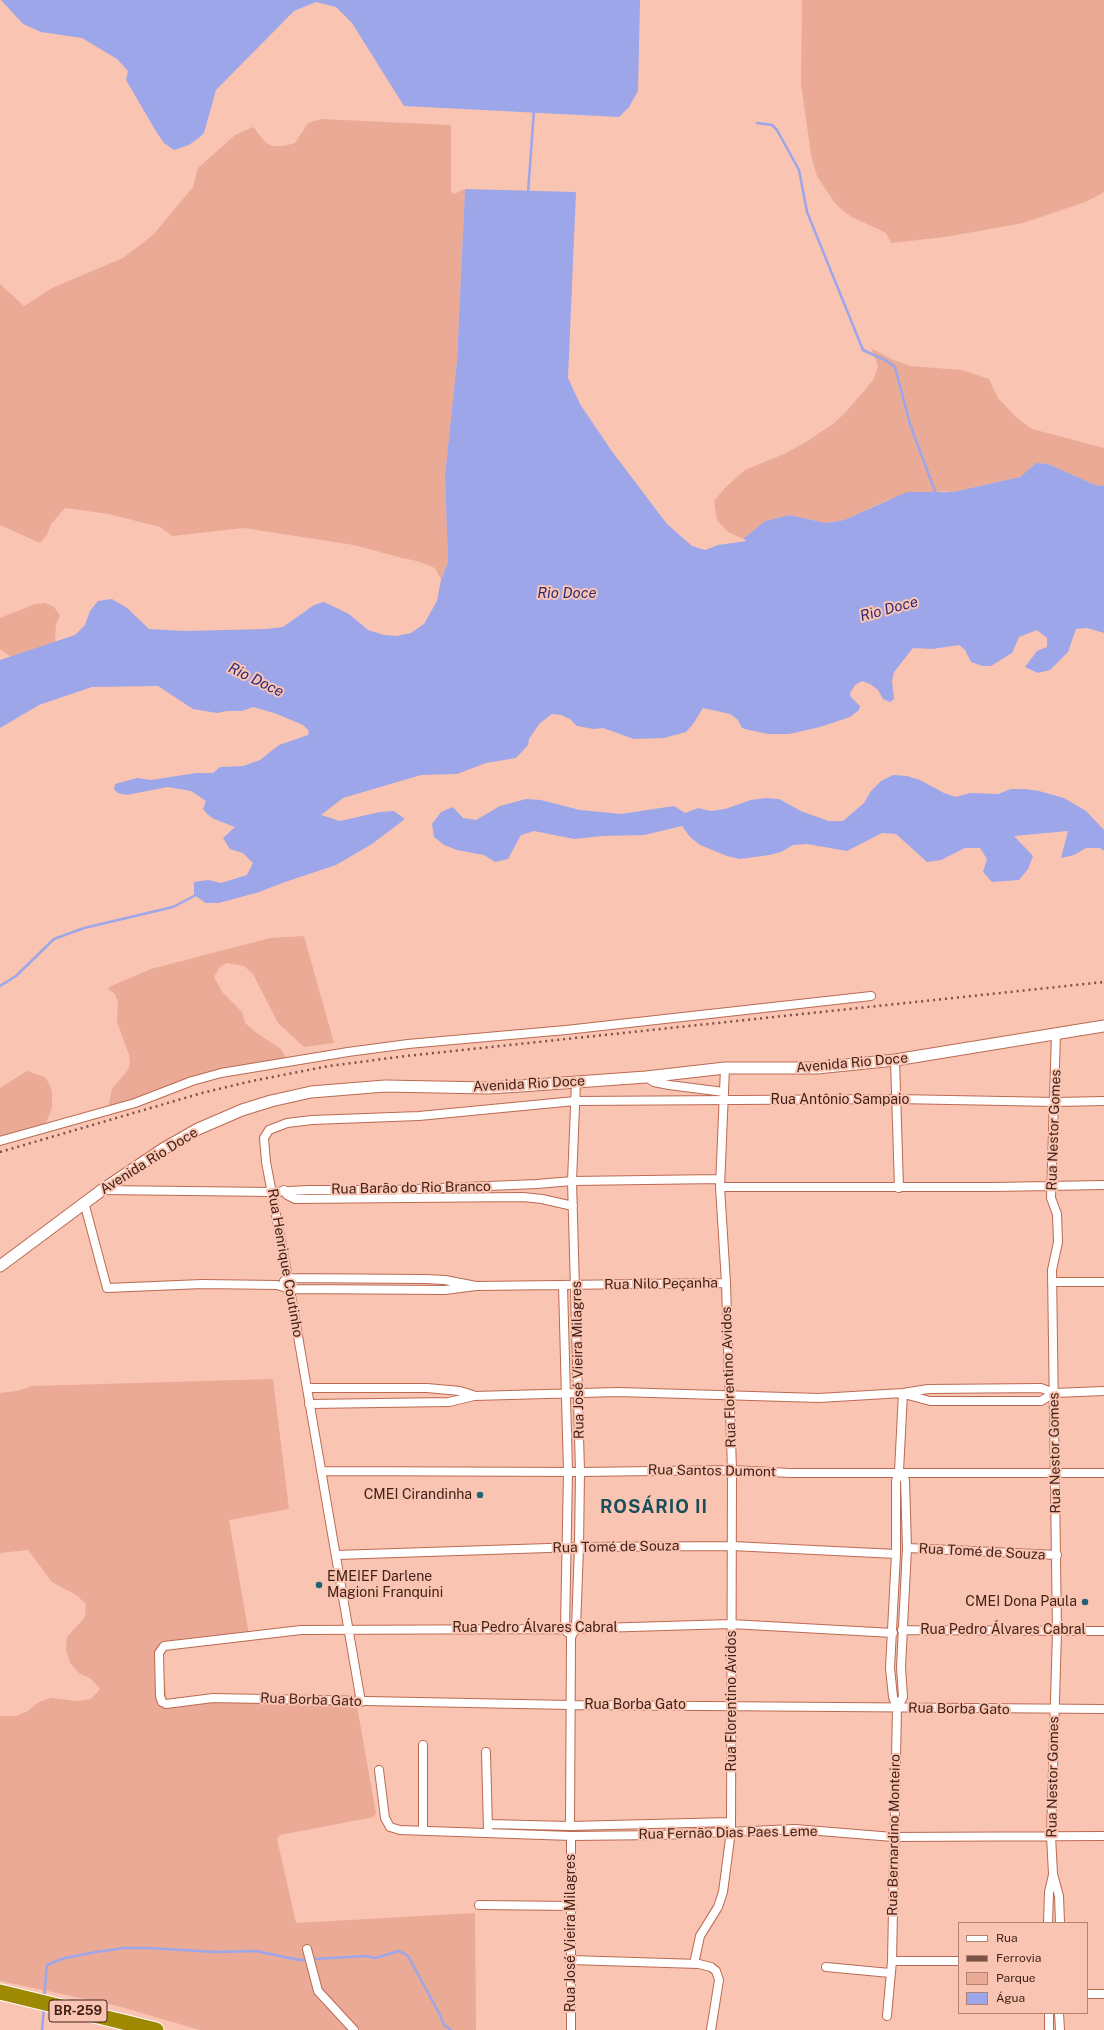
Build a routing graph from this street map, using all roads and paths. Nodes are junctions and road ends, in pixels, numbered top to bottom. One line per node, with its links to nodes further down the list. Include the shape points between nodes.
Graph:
1 (871, 996): 14 (street, via 340,1053 221,1073 135,1102)
2 (1104, 1026): 3 (street, Avenida Rio Doce)
3 (1056, 1033): 4 (street, Avenida Rio Doce); 13 (street, Rua Nestor Gomes)
4 (895, 1060): 5 (street, Avenida Rio Doce, via 817,1068); 9 (street)
5 (725, 1068): 6 (street, Avenida Rio Doce); 8 (street, Rua Florentino Avidos)
6 (646, 1077): 7 (street, Avenida Rio Doce); 8 (street, via 654,1082 669,1085)
7 (576, 1082): 10 (street, Rua José Vieira Milagres); 20 (street, Avenida Rio Doce, via 488,1088 385,1086 311,1092 242,1110 198,1129)
8 (724, 1092): 11 (street, Rua Florentino Avidos)
9 (897, 1099): 11 (street, Rua Antônio Sampaio); 13 (street, Rua Antônio Sampaio); 19 (street)
10 (576, 1101): 11 (street, Rua Antônio Sampaio); 15 (street, Rua José Vieira Milagres); 22 (street, Rua Henrique Coutinho, via 419,1116 287,1123 267,1131 264,1138)
11 (724, 1101): 16 (street, Rua Florentino Avidos)
12 (1104, 1101): 13 (street, Rua Antônio Sampaio)
13 (1056, 1102): 18 (street, Rua Nestor Gomes)
14 (0, 1141)
15 (572, 1181): 16 (street, Rua Barão do Rio Branco); 21 (street, Rua Barão do Rio Branco, via 393,1190); 24 (street, Rua José Vieira Milagres)
16 (720, 1183): 19 (street, Rua Barão do Rio Branco); 29 (street, Rua Florentino Avidos)
17 (1104, 1185): 18 (street)
18 (1052, 1186): 19 (street); 27 (street, Rua Nestor Gomes, via 1058,1242)
19 (899, 1188)
20 (102, 1190): 22 (street, Rua Barão do Rio Branco); 23 (street, Avenida Rio Doce)
21 (284, 1190): 22 (street, Rua Barão do Rio Branco); 24 (street, via 295,1200 523,1197)
22 (272, 1192): 26 (street, Rua Henrique Coutinho)
23 (84, 1202): 25 (street, Avenida Rio Doce); 30 (street, Rua Nilo Peçanha, via 107,1288 202,1284)
24 (573, 1206): 32 (street, Rua José Vieira Milagres)
25 (0, 1266)
26 (288, 1278): 30 (street); 33 (street, Rua Nilo Peçanha, via 425,1279); 34 (street, Rua Henrique Coutinho)
27 (1052, 1282): 28 (street); 39 (street, Rua Nestor Gomes)
28 (1104, 1282)
29 (726, 1283): 32 (street, Rua Nilo Peçanha); 42 (street, Rua Florentino Avidos)
30 (277, 1285): 34 (street, Rua Nilo Peçanha)
31 (563, 1285): 32 (street, Rua Nilo Peçanha); 33 (street, Rua Nilo Peçanha); 40 (street)
32 (576, 1285): 37 (street, Rua José Vieira Milagres)
33 (476, 1286): 34 (street, Rua Nilo Peçanha, via 445,1290)
34 (290, 1289): 35 (street, Rua Henrique Coutinho)
35 (307, 1388): 41 (street, via 427,1388 460,1391); 43 (street, Rua Henrique Coutinho)
36 (1104, 1391): 39 (street)
37 (577, 1393): 40 (street); 42 (street, via 666,1392); 48 (street, Rua José Vieira Milagres)
38 (903, 1393): 39 (street, via 928,1389 1042,1388); 39 (street, via 930,1401 1041,1401); 42 (street, via 819,1398); 45 (street, Rua Bernardino Monteiro)
39 (1054, 1393): 50 (street, Rua Nestor Gomes)
40 (565, 1394): 41 (street); 47 (street)
41 (474, 1396): 43 (street, via 449,1402)
42 (728, 1396): 44 (street, Rua Florentino Avidos)
43 (309, 1404): 46 (street, Rua Henrique Coutinho)
44 (732, 1470): 45 (street, Rua Santos Dumont, via 790,1473); 48 (street, Rua Santos Dumont); 51 (street, Rua Florentino Avidos)
45 (899, 1471): 50 (street, Rua Santos Dumont); 54 (street, Rua Bernardino Monteiro, via 905,1480); 55 (street, Rua Bernardino Monteiro, via 896,1481)
46 (321, 1472): 47 (street, Rua Santos Dumont); 56 (street, Rua Henrique Coutinho)
47 (568, 1472): 48 (street, Rua Santos Dumont); 53 (street)
48 (580, 1472): 52 (street, Rua José Vieira Milagres)
49 (1104, 1473): 50 (street, Rua Santos Dumont)
50 (1055, 1474): 57 (street, Rua Nestor Gomes)
51 (732, 1546): 52 (street, Rua Tomé de Souza); 55 (street, Rua Tomé de Souza); 58 (street, Rua Florentino Avidos)
52 (579, 1547): 53 (street, Rua Tomé de Souza); 59 (street, Rua José Vieira Milagres)
53 (567, 1548): 56 (street, Rua Tomé de Souza); 61 (street)
54 (907, 1548): 57 (street, Rua Tomé de Souza); 62 (street, Rua Bernardino Monteiro)
55 (896, 1554): 65 (street, Rua Bernardino Monteiro)
56 (336, 1555): 60 (street, Rua Henrique Coutinho)
57 (1057, 1555): 64 (street, Rua Nestor Gomes)
58 (731, 1624): 59 (street, Rua Pedro Álvares Cabral); 65 (street, Rua Pedro Álvares Cabral); 70 (street, Rua Florentino Avidos)
59 (576, 1628): 61 (street, Rua Pedro Álvares Cabral); 66 (street, Rua José Vieira Milagres)
60 (349, 1629): 61 (street, Rua Pedro Álvares Cabral); 67 (street, Rua Henrique Coutinho); 68 (street, Rua Pedro Álvares Cabral, via 301,1630 164,1646 159,1653 160,1696)
61 (565, 1629): 66 (street)
62 (902, 1630): 64 (street, Rua Pedro Álvares Cabral); 71 (street, Rua Bernardino Monteiro, via 902,1697)
63 (1104, 1631): 64 (street, Rua Pedro Álvares Cabral)
64 (1057, 1632): 73 (street, Rua Nestor Gomes)
65 (892, 1634): 71 (street, Rua Bernardino Monteiro, via 890,1668 893,1697)
66 (571, 1637): 69 (street, Rua José Vieira Milagres)
67 (361, 1702): 68 (street, Rua Borba Gato, via 213,1698); 69 (street, Rua Borba Gato)
68 (166, 1704)
69 (571, 1705): 70 (street, Rua Borba Gato); 77 (street, Rua José Vieira Milagres)
70 (732, 1706): 71 (street, Rua Borba Gato); 78 (street, Rua Florentino Avidos)
71 (897, 1708): 73 (street, Rua Borba Gato); 84 (street, Rua Bernardino Monteiro)
72 (1104, 1709): 73 (street, Rua Borba Gato)
73 (1055, 1710): 82 (street, Rua Nestor Gomes)
74 (423, 1745): 80 (street)
75 (486, 1752): 79 (street)
76 (379, 1770): 80 (street, Rua Fernão Dias Paes Leme, via 385,1818 390,1827 400,1830)
77 (570, 1826): 78 (street); 79 (street)
78 (731, 1826): 81 (street, Rua Fernão Dias Paes Leme, via 661,1835); 84 (street, Rua Fernão Dias Paes Leme); 94 (street, Rua Florentino Avidos, via 723,1892 718,1907 700,1936)
79 (488, 1828): 80 (street, Rua Fernão Dias Paes Leme); 81 (street, Rua Fernão Dias Paes Leme)
80 (424, 1830)
81 (570, 1836): 87 (street, Rua José Vieira Milagres)
82 (1051, 1836): 83 (street, Rua Fernão Dias Paes Leme); 84 (street, Rua Fernão Dias Paes Leme); 85 (street, Rua Nestor Gomes)
83 (1104, 1836)
84 (893, 1837): 92 (street, Rua Bernardino Monteiro)
85 (1053, 1874): 88 (street, Rua Nestor Gomes, via 1049,1892); 89 (street, Rua Nestor Gomes, via 1059,1896)
86 (479, 1905): 87 (street)
87 (572, 1906): 91 (street, Rua José Vieira Milagres)
88 (1048, 1922)
89 (1060, 1922)
90 (306, 1949): 104 (street, via 318,1991)
91 (570, 1960): 94 (street); 105 (street, Rua José Vieira Milagres)
92 (892, 1961): 93 (street); 96 (street, Rua Bernardino Monteiro)
93 (958, 1961)
94 (694, 1964): 106 (street, via 711,1967 718,1974 718,1991)
95 (826, 1967): 96 (street)
96 (890, 1973): 102 (street, Rua Bernardino Monteiro)
97 (0, 1992): 103 (highway, BR-259)
98 (1088, 1994): 99 (street)
99 (1104, 1994)
100 (1049, 2014): 107 (street)
101 (1059, 2014): 108 (street)
102 (887, 2016)
103 (156, 2030)
104 (354, 2030)
105 (571, 2030)
106 (711, 2030)
107 (1049, 2030)
108 (1060, 2030)

